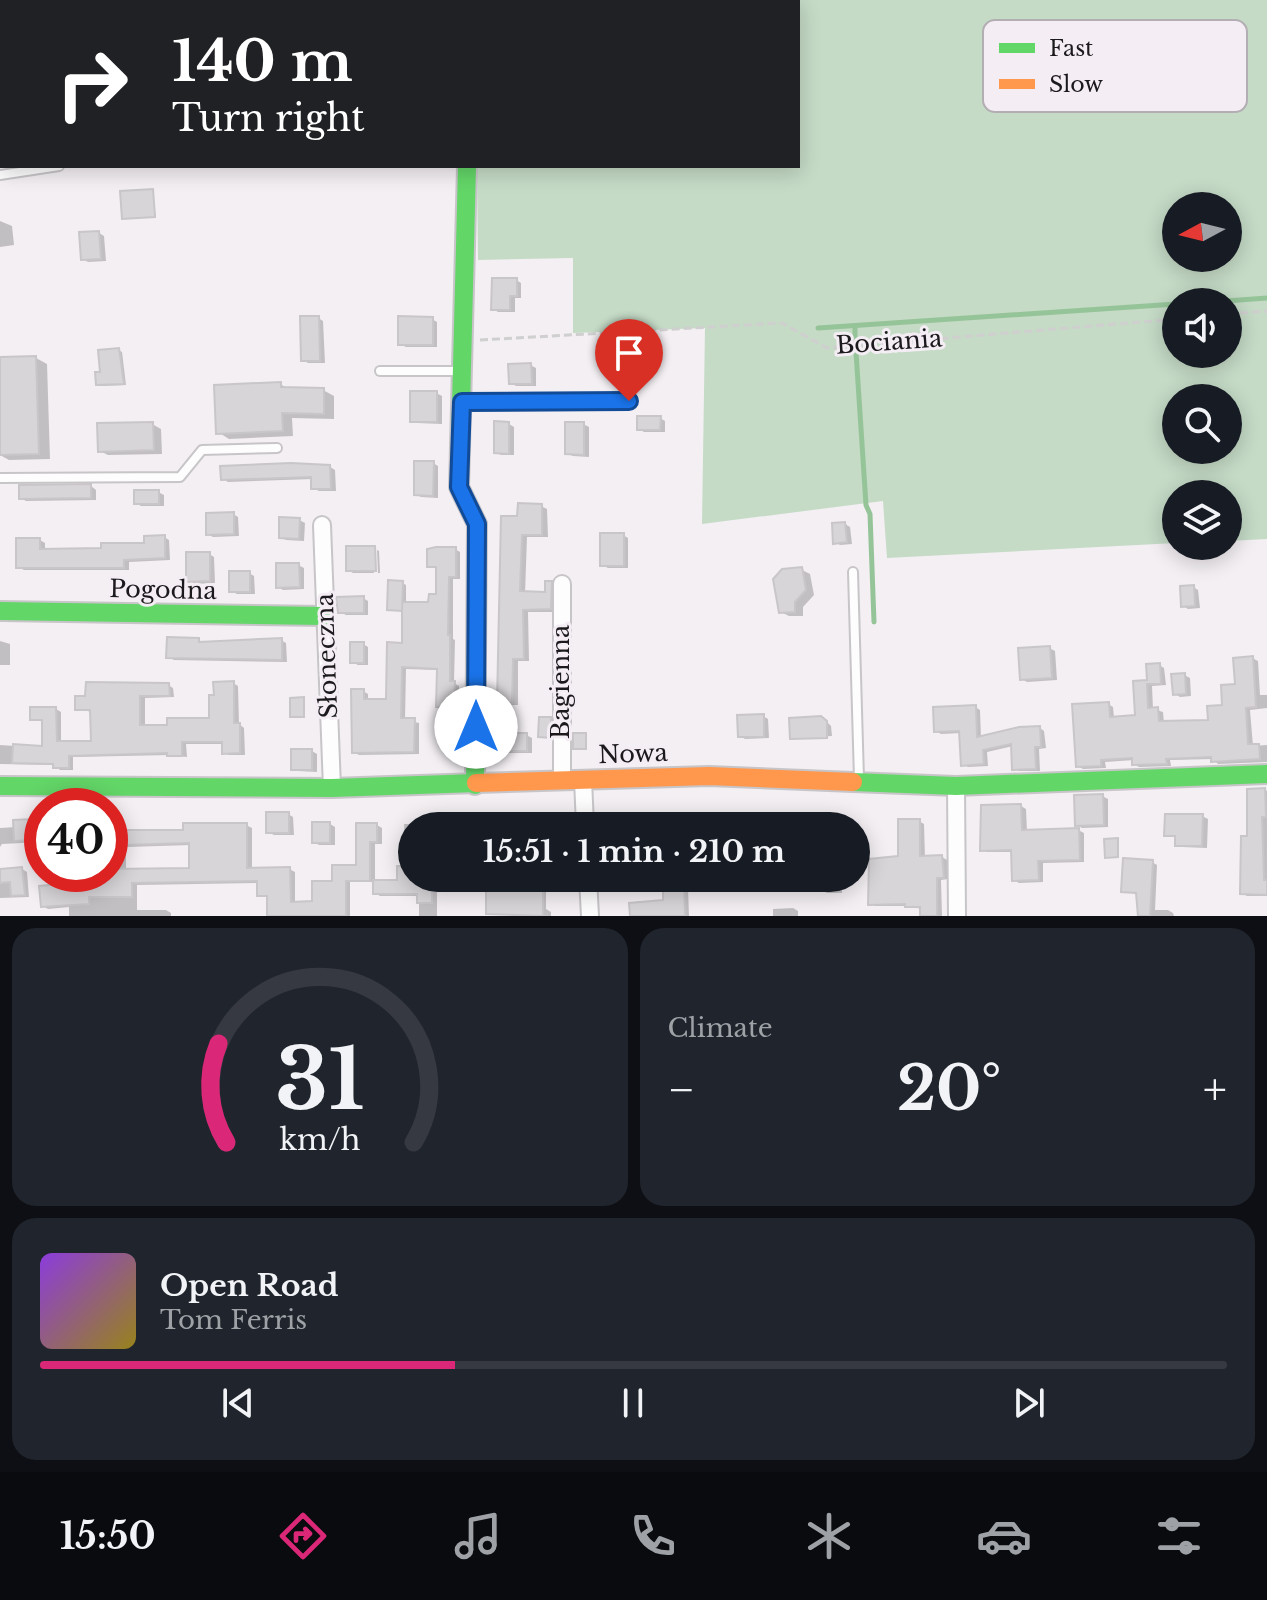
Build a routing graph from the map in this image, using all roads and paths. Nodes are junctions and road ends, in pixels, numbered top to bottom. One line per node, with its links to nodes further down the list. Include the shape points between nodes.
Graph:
1 (42, 168): 3 (lane)
2 (467, 168): 7 (street)
3 (0, 175)
4 (1267, 311): 5 (path)
5 (1242, 313)
6 (1162, 320): 7 (path, Bociania, via 827,348 782,323)
7 (464, 341): 9 (street)
8 (380, 371): 9 (lane)
9 (463, 371): 11 (street)
10 (629, 401): 11 (lane)
11 (462, 402): 23 (street, via 459,487 477,524)
12 (277, 448): 13 (lane, via 202,450 180,477)
13 (0, 478)
14 (322, 525): 18 (street, Słoneczna)
15 (853, 572): 22 (lane)
16 (562, 584): 21 (street, Bagienna)
17 (0, 611): 18 (street, Pogodna)
18 (325, 616): 26 (street, Słoneczna)
19 (1267, 774): 25 (street, Nowa)
20 (583, 779): 21 (street, Nowa); 22 (street, Nowa); 27 (street)
21 (562, 780): 23 (street, Nowa)
22 (859, 780): 25 (street, Nowa)
23 (475, 785): 26 (street, Nowa)
24 (0, 786): 26 (street, Nowa)
25 (956, 786): 30 (street)
26 (332, 788)
27 (584, 812)
28 (589, 892): 29 (street)
29 (590, 916)
30 (957, 916)

